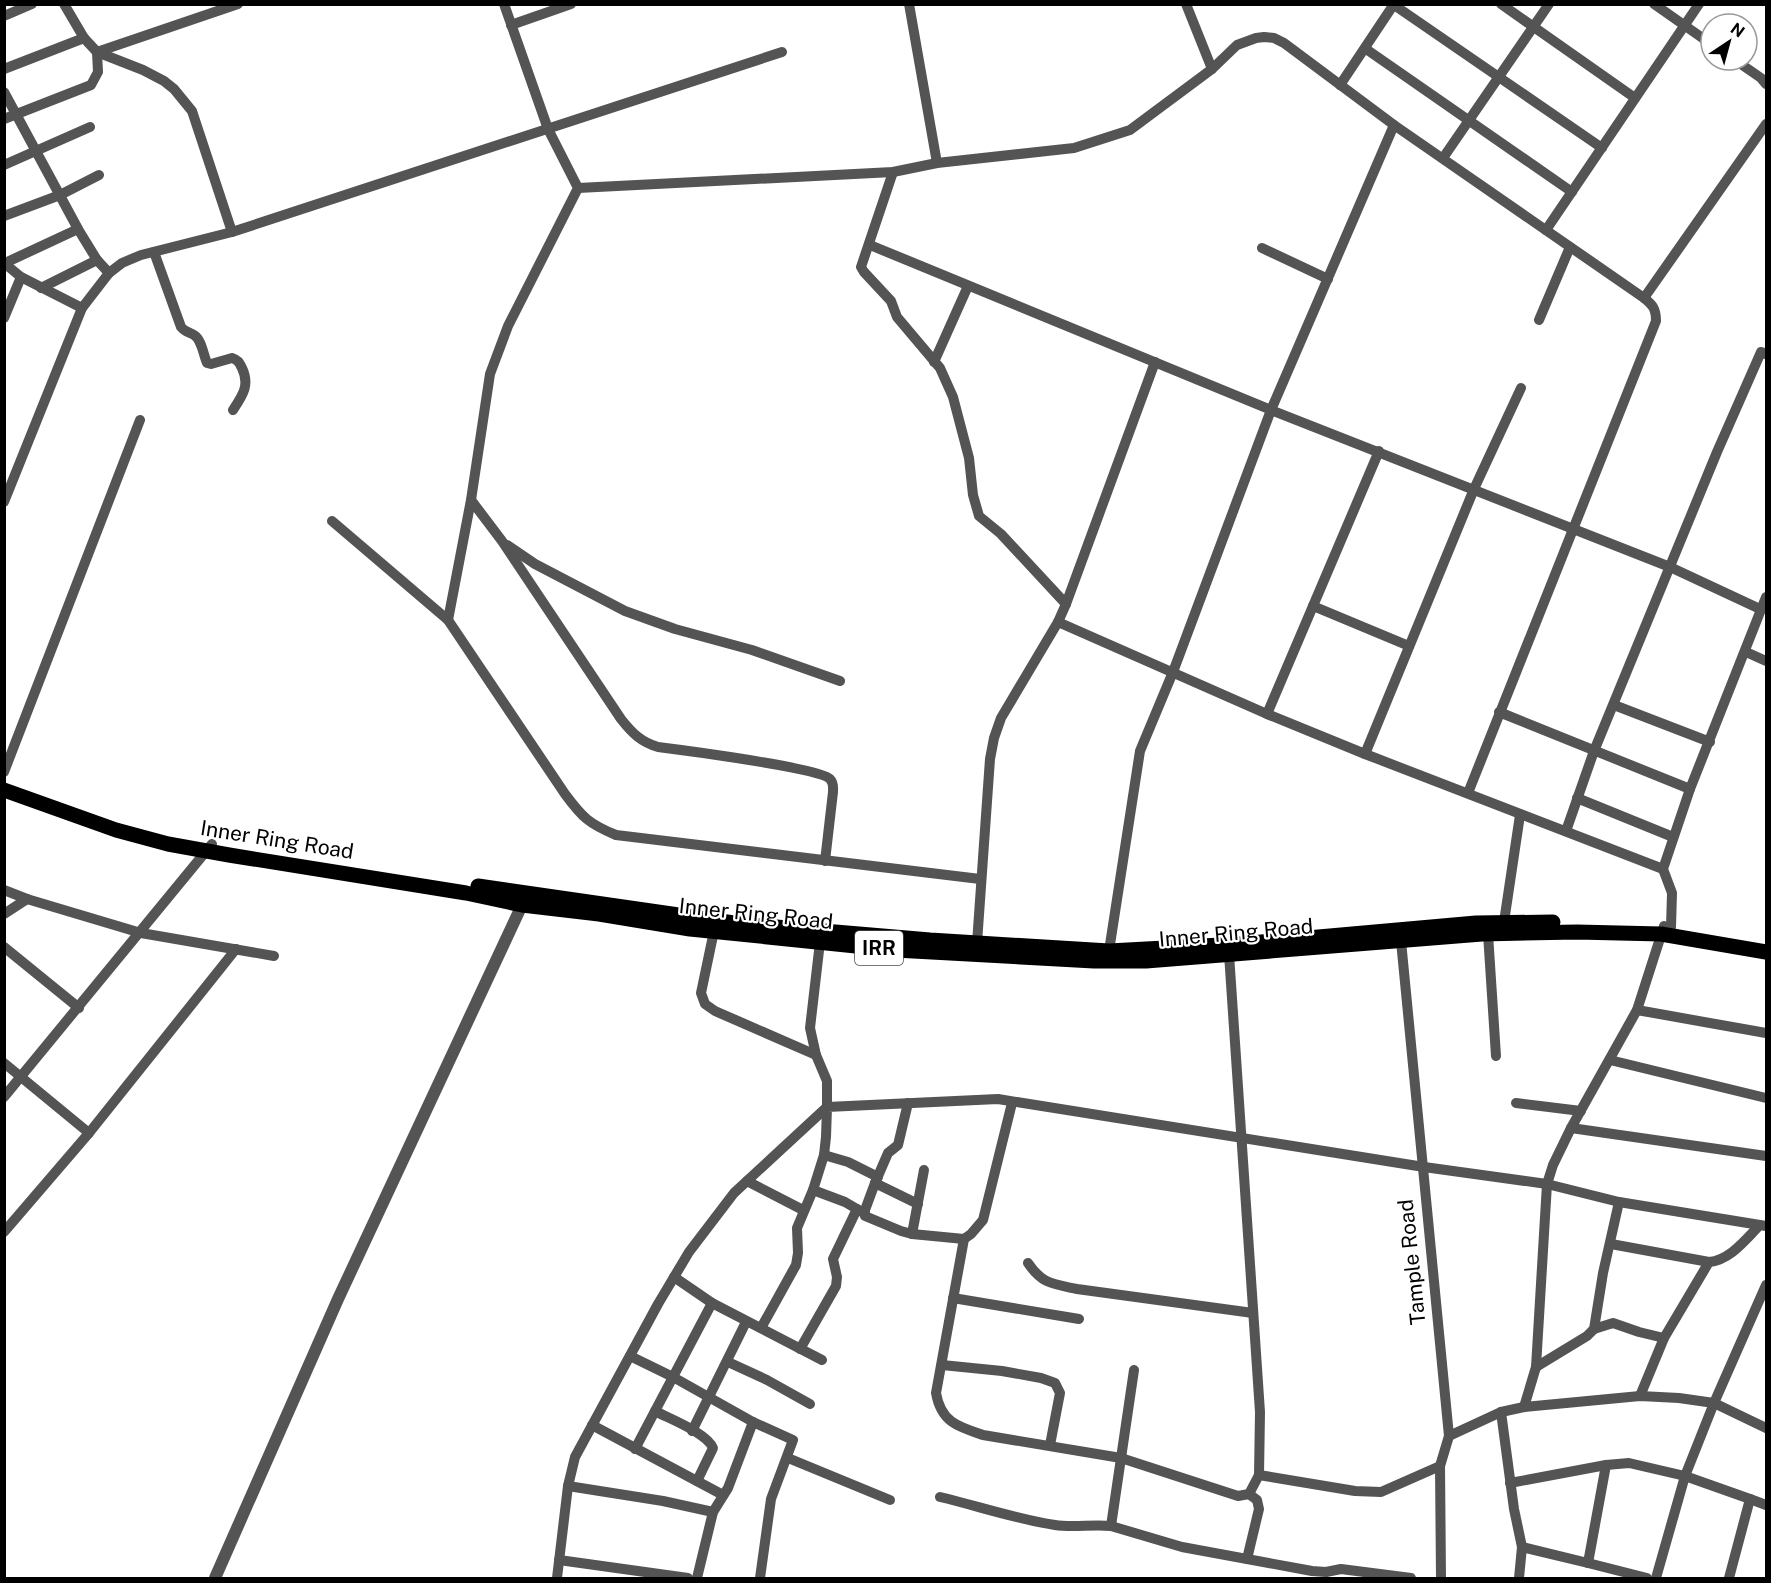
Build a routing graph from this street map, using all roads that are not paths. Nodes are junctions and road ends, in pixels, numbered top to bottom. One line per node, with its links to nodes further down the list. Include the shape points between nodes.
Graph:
1 (32, 4): 13 (street)
2 (64, 4): 18 (street)
3 (238, 4): 20 (street)
4 (504, 4): 14 (street)
5 (572, 4): 14 (street)
6 (909, 4): 40 (street)
7 (1186, 4): 23 (street)
8 (1501, 4): 16 (street)
9 (1549, 4): 16 (street)
10 (1654, 4): 15 (street)
11 (1699, 4): 15 (street)
12 (1394, 5): 19 (street); 25 (street)
13 (4, 16)
14 (511, 25): 36 (street)
15 (1685, 26): 17 (street); 29 (street)
16 (1534, 27): 25 (street); 29 (street)
17 (1699, 36)
18 (84, 38): 20 (street); 22 (street)
19 (1366, 49): 27 (street); 32 (street)
20 (97, 52): 30 (street, via 98,72 91,85); 50 (street, via 164,81 192,111)
21 (782, 52): 36 (street)
22 (4, 69)
23 (1212, 69): 27 (street, via 1237,45 1256,38 1274,38); 40 (street, via 1130,130 1074,148)
24 (1752, 72): 26 (street)
25 (1500, 77): 32 (street); 37 (street)
26 (1767, 84)
27 (1340, 85): 34 (street)
28 (4, 92): 30 (street)
29 (1635, 98): 37 (street)
30 (17, 114): 31 (street); 38 (street)
31 (4, 119)
32 (1469, 121): 39 (street); 45 (street)
33 (1767, 124): 62 (street)
34 (1394, 125): 39 (street); 59 (street)
35 (90, 127): 38 (street)
36 (548, 129): 44 (street); 50 (street)
37 (1602, 148): 45 (street)
38 (36, 153): 41 (street); 46 (street)
39 (1443, 158): 49 (street)
40 (937, 163): 42 (street)
41 (4, 165)
42 (893, 172): 44 (street); 51 (street)
43 (99, 175): 46 (street)
44 (578, 188): 75 (street, via 496,355)
45 (1572, 192): 49 (street)
46 (60, 195): 47 (street); 48 (street)
47 (4, 216)
48 (78, 229): 55 (street); 56 (street)
49 (1546, 230): 52 (street)
50 (232, 232): 54 (street)
51 (870, 245): 60 (street); 67 (street, via 861,267)
52 (1570, 247): 62 (street); 65 (street)
53 (1262, 248): 59 (street)
54 (154, 252): 57 (street, via 122,263); 70 (street, via 181,327 199,340 205,360 211,364 232,358 240,363 246,386)
55 (97, 260): 57 (street); 61 (street)
56 (5, 263): 58 (street)
57 (109, 273): 63 (street)
58 (21, 277): 61 (street); 64 (street)
59 (1328, 279): 71 (street)
60 (968, 286): 67 (street); 68 (street)
61 (41, 288): 63 (street)
62 (1644, 298): 78 (street, via 1656,311 1656,321)
63 (82, 308): 76 (street)
64 (4, 318)
65 (1539, 320)
66 (1767, 354): 80 (street, via 1761,352)
67 (934, 362): 82 (street, via 953,398 979,516)
68 (1155, 362): 71 (street); 82 (street)
69 (1521, 388): 74 (street)
70 (233, 410)
71 (1272, 410): 73 (street); 90 (street)
72 (140, 420): 98 (street)
73 (1379, 451): 74 (street); 83 (street)
74 (1474, 489): 78 (street); 87 (street)
75 (471, 500): 79 (street); 85 (street)
76 (4, 502)
77 (332, 521): 85 (street)
78 (1574, 529): 80 (street); 93 (street)
79 (502, 542): 91 (street, via 625,611); 108 (street, via 621,719 646,744 800,769 830,779 833,792)
80 (1670, 567): 84 (street); 92 (street)
81 (1767, 597): 84 (street)
82 (1066, 604): 86 (street)
83 (1312, 606): 87 (street); 94 (street)
84 (1760, 609): 88 (street)
85 (448, 620): 108 (street, via 565,794 582,816 597,827 616,835)
86 (1058, 622): 90 (street); 110 (street, via 1001,718 994,738)
87 (1409, 646): 97 (street)
88 (1746, 652): 89 (street); 95 (street)
89 (1767, 661)
90 (1173, 672): 94 (street); 129 (street, via 1140,750)
91 (840, 681)
92 (1614, 705): 95 (street); 96 (street)
93 (1499, 711): 96 (street); 102 (street)
94 (1267, 714): 97 (street)
95 (1710, 742): 100 (street)
96 (1594, 751): 100 (street); 103 (street)
97 (1365, 754): 102 (street)
98 (4, 772)
99 (4, 782): 107 (main road, Inner Ring Road / IRR, via 112,820)
100 (1690, 789): 106 (street)
101 (4, 790): 107 (main road, Inner Ring Road / IRR, via 132,835)
102 (1468, 793): 104 (street)
103 (1577, 798): 105 (street); 106 (street)
104 (1520, 814): 105 (street); 115 (street)
105 (1566, 831): 109 (street)
106 (1673, 837): 109 (street)
107 (209, 847): 113 (main road, Inner Ring Road / IRR, via 229,855); 118 (street)
108 (825, 861): 110 (street)
109 (1663, 869): 116 (street, via 1672,893)
110 (980, 879): 123 (street)
111 (4, 890): 112 (street)
112 (27, 899): 114 (street); 118 (street)
113 (527, 900): 117 (main road, Inner Ring Road / IRR); 123 (main road, Inner Ring Road / IRR, via 741,924); 221 (street, via 338,1299)
114 (4, 914)
115 (1504, 922): 116 (main road, Inner Ring Road / IRR, via 1607,922); 129 (main road, Inner Ring Road / IRR)
116 (1665, 929): 119 (main road, Inner Ring Road / IRR); 121 (main road, Inner Ring Road / IRR); 126 (main road, Inner Ring Road / IRR); 131 (street)
117 (714, 931): 122 (main road, Inner Ring Road / IRR); 133 (street, via 701,993 705,1004)
118 (141, 933): 125 (street); 130 (street)
119 (1488, 934): 120 (main road, Inner Ring Road / IRR); 134 (street)
120 (1401, 941): 127 (main road, Inner Ring Road / IRR); 150 (street, Tample Road)
121 (1767, 941)
122 (820, 942): 129 (main road, Inner Ring Road / IRR, via 900,951); 133 (street, via 810,1028)
123 (977, 943): 129 (main road, Inner Ring Road / IRR)
124 (4, 947): 130 (street)
125 (236, 949): 128 (street); 146 (street)
126 (1767, 951)
127 (1229, 954): 129 (main road, Inner Ring Road / IRR, via 1178,960); 147 (street)
128 (274, 956)
129 (1111, 956)
130 (80, 1008): 137 (street)
131 (1637, 1010): 132 (street); 135 (street)
132 (1767, 1033)
133 (816, 1055): 143 (street, via 827,1081)
134 (1496, 1056)
135 (1610, 1060): 139 (street); 144 (street)
136 (4, 1063): 137 (street)
137 (20, 1077): 138 (street); 146 (street)
138 (4, 1097)
139 (1767, 1098)
140 (908, 1103): 141 (street, via 998,1099); 143 (street); 152 (street, via 898,1145 888,1153)
141 (1012, 1103): 147 (street); 163 (street, via 986,1212)
142 (1516, 1103): 144 (street)
143 (826, 1107): 148 (street); 153 (street)
144 (1581, 1111): 145 (street)
145 (1571, 1128): 149 (street); 154 (street)
146 (89, 1133): 161 (street)
147 (1241, 1138): 150 (street); 171 (street)
148 (824, 1155): 152 (street, via 848,1162); 155 (street)
149 (1767, 1156)
150 (1424, 1167): 154 (street); 196 (street, Tample Road)
151 (924, 1170): 157 (street)
152 (876, 1180): 157 (street); 159 (street)
153 (747, 1181): 158 (street); 167 (street, via 713,1220)
154 (1547, 1184): 156 (street); 182 (street)
155 (813, 1190): 158 (street); 159 (street)
156 (1619, 1202): 160 (street); 164 (street)
157 (918, 1204): 162 (street)
158 (803, 1210): 174 (street, via 797,1228 796,1265)
159 (860, 1211): 162 (street, via 872,1220); 177 (street, via 833,1259 836,1286)
160 (1763, 1226): 165 (street, via 1740,1246)
161 (4, 1232)
162 (912, 1234): 163 (street)
163 (964, 1239): 169 (street)
164 (1611, 1244): 165 (street); 175 (street)
165 (1709, 1262): 176 (street)
166 (1028, 1263): 171 (street, via 1049,1284)
167 (674, 1277): 170 (street); 178 (street)
168 (1767, 1285): 187 (street)
169 (953, 1298): 172 (street); 181 (street)
170 (712, 1303): 173 (street); 184 (street)
171 (1253, 1313): 203 (street, via 1260,1412)
172 (1079, 1319)
173 (746, 1322): 174 (street); 180 (street)
174 (762, 1328): 177 (street)
175 (1594, 1329): 176 (street, via 1613,1323); 182 (street)
176 (1664, 1338): 185 (street)
177 (800, 1349): 179 (street)
178 (630, 1356): 184 (street); 193 (street)
179 (822, 1360)
180 (728, 1362): 186 (street); 188 (street)
181 (942, 1365): 197 (street, via 936,1393 946,1419 983,1435); 197 (street, via 1002,1371 1055,1383 1060,1393)
182 (1536, 1367): 189 (street)
183 (1134, 1370): 200 (street)
184 (673, 1377): 186 (street); 190 (street)
185 (1640, 1396): 187 (street); 189 (street)
186 (708, 1397): 192 (street); 195 (street)
187 (1714, 1403): 194 (street); 204 (street)
188 (810, 1404)
189 (1524, 1407): 191 (street)
190 (655, 1411): 195 (street); 198 (street)
191 (1501, 1412): 196 (street); 206 (street)
192 (753, 1422): 199 (street, via 793,1440); 209 (street)
193 (592, 1425): 198 (street); 207 (street, via 575,1458)
194 (1767, 1428)
195 (692, 1431): 205 (street, via 708,1440 713,1448)
196 (1449, 1437): 202 (street, Tample Road)
197 (1050, 1445): 200 (street)
198 (635, 1449): 205 (street)
199 (788, 1458): 212 (street); 225 (street, via 771,1499)
200 (1121, 1458): 208 (street, via 1238,1496); 215 (street)
201 (1606, 1465): 204 (street, via 1629,1463); 206 (street); 219 (street)
202 (1440, 1466): 203 (street, via 1381,1492); 227 (street, Tample Road)
203 (1259, 1475): 208 (street)
204 (1685, 1476): 211 (street); 230 (street)
205 (697, 1481): 209 (street)
206 (1510, 1483): 216 (street)
207 (568, 1486): 214 (street); 218 (street)
208 (1249, 1494): 217 (street, via 1257,1500 1259,1509)
209 (723, 1495): 214 (street)
210 (940, 1497): 215 (street, via 1054,1525)
211 (1750, 1499): 213 (street); 231 (street)
212 (890, 1500)
213 (1767, 1505)
214 (713, 1512): 224 (street)
215 (1111, 1526): 217 (street, via 1182,1547)
216 (1522, 1547): 219 (street); 228 (street)
217 (1247, 1559): 226 (street, via 1326,1572 1341,1569)
218 (559, 1560): 220 (street); 222 (street)
219 (1588, 1563): 229 (street)
220 (630, 1574): 223 (street)
221 (215, 1578)
222 (557, 1578)
223 (688, 1578)
224 (697, 1578)
225 (760, 1578)
226 (1411, 1578)
227 (1441, 1578)
228 (1519, 1578)
229 (1647, 1578)
230 (1656, 1578)
231 (1729, 1578)

